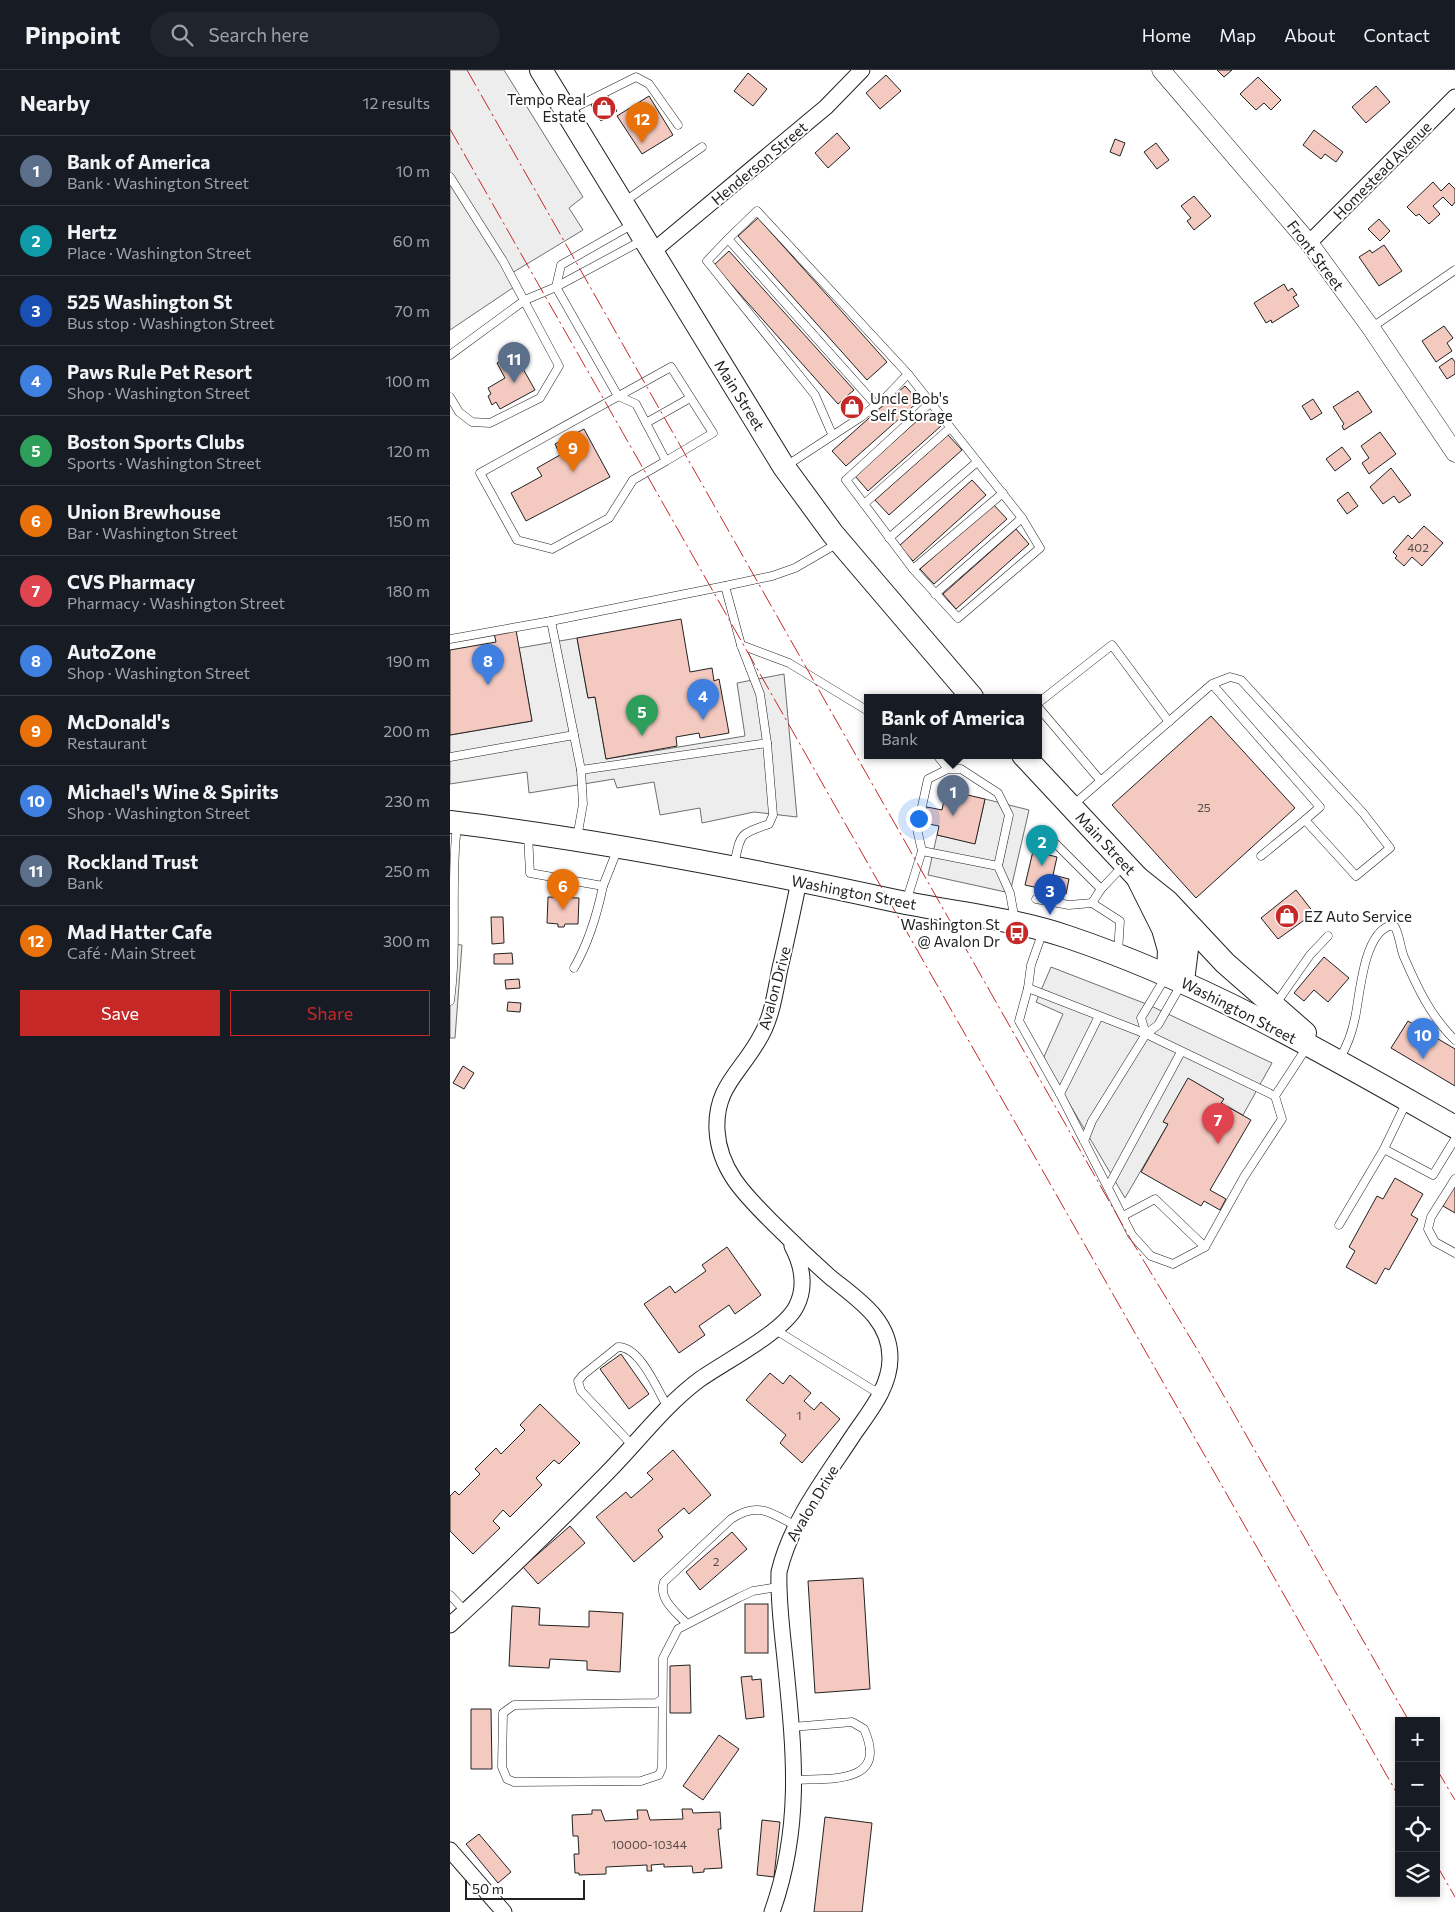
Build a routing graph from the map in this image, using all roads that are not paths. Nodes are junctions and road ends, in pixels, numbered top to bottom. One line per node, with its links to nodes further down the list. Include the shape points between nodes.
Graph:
1 (541, 70): 5 (main road, Main Street)
2 (862, 70): 10 (street, Henderson Street, via 826,107)
3 (1161, 70): 12 (street, Front Street)
4 (1455, 97): 12 (street, Homestead Avenue)
5 (566, 112): 6 (lane, via 636,78 650,84); 9 (main road, Main Street)
6 (678, 125)
7 (702, 147): 9 (lane)
8 (450, 177): 15 (lane)
9 (622, 203): 10 (main road, Main Street)
10 (643, 238): 14 (lane); 14 (lane, via 562,264); 30 (main road, Main Street)
11 (728, 239): 18 (lane, via 757,211); 23 (lane); 26 (lane, via 707,262 815,395)
12 (1309, 243): 16 (street, Front Street)
13 (1455, 270): 16 (lane)
14 (556, 287): 15 (lane); 19 (lane)
15 (525, 300): 17 (lane); 20 (lane, via 559,366 540,398 490,423 472,422 459,412)
16 (1371, 328): 27 (street, Front Street)
17 (450, 355)
18 (908, 374): 22 (lane); 23 (lane)
19 (618, 396): 21 (lane, via 671,367); 24 (lane, via 636,404); 28 (lane, via 480,473 517,540 552,549 609,518 633,480)
20 (450, 398)
21 (690, 398): 24 (lane); 28 (lane, via 713,434)
22 (930, 403): 25 (lane); 32 (lane, via 846,480)
23 (876, 405): 26 (lane)
24 (646, 424): 28 (lane)
25 (950, 428): 29 (lane); 32 (lane)
26 (832, 434): 30 (lane)
27 (1455, 453)
28 (666, 461)
29 (977, 462): 31 (lane); 34 (lane)
30 (784, 467): 35 (main road, Main Street)
31 (1002, 493): 33 (lane); 36 (lane)
32 (864, 504): 34 (lane)
33 (1022, 518): 38 (lane); 38 (lane, via 1040,548 958,618)
34 (889, 538): 36 (lane)
35 (840, 542): 37 (lane, via 795,568); 43 (main road, Main Street)
36 (913, 568): 38 (lane)
37 (725, 586): 39 (lane); 41 (lane)
38 (935, 594)
39 (551, 621): 40 (lane); 48 (lane)
40 (450, 639)
41 (740, 644): 45 (lane, via 789,663); 49 (lane, via 760,694)
42 (1212, 684): 47 (lane); 57 (lane, via 1320,807); 57 (lane, via 1230,677 1241,680 1363,813 1390,848 1356,876)
43 (969, 694)
44 (1042, 700): 47 (lane, via 1112,646)
45 (864, 709)
46 (1042, 712): 55 (lane)
47 (1169, 722): 55 (lane)
48 (574, 735): 50 (lane); 54 (lane)
49 (767, 743): 54 (lane); 67 (lane, via 773,815 769,824 743,833)
50 (450, 758)
51 (941, 759): 53 (lane)
52 (1027, 759): 56 (main road, Main Street)
53 (948, 769): 63 (lane, via 928,779 917,829); 66 (lane, via 961,769 998,793 1009,815)
54 (581, 770): 60 (lane, via 583,804)
55 (1100, 780): 56 (lane)
56 (1072, 807): 68 (main road, Main Street)
57 (1305, 820): 64 (lane)
58 (453, 822): 59 (main road, Washington Street); 65 (lane)
59 (528, 834): 60 (main road, Washington Street); 70 (lane, via 530,873)
60 (577, 841): 62 (main road, Washington Street)
61 (1054, 841): 71 (lane)
62 (618, 847): 67 (main road, Washington Street); 70 (lane)
63 (922, 851): 66 (lane); 73 (lane)
64 (1261, 856)
65 (451, 860): 83 (lane, via 454,972)
66 (998, 866): 76 (lane, via 1010,894)
67 (734, 867): 69 (main road, Washington Street)
68 (1132, 870): 71 (lane); 75 (main road); 81 (main road, Main Street, via 1163,929)
69 (800, 881): 73 (main road, Washington Street); 102 (street, Avalon Drive, via 766,1025 754,1048 729,1079 720,1097 717,1115 721,1150 733,1180)
70 (603, 886): 80 (lane, via 597,915)
71 (1101, 889): 74 (lane)
72 (1036, 899): 74 (lane, via 1069,905)
73 (905, 903): 76 (main road, Washington Street)
74 (1092, 903): 79 (lane, via 1120,921)
75 (1179, 912): 81 (main road, via 1188,941); 84 (main road, via 1225,963)
76 (1015, 923): 77 (main road, Washington Street)
77 (1043, 929): 79 (main road, Washington Street); 82 (lane, via 1031,966)
78 (1328, 936): 84 (lane, via 1310,955)
79 (1117, 955): 81 (main road, Washington Street)
80 (574, 968)
81 (1175, 978): 86 (lane, via 1158,1025); 86 (lane, via 1141,1018); 88 (main road, Washington Street)
82 (1028, 988): 85 (lane); 91 (lane, via 1019,1021)
83 (450, 1002)
84 (1274, 1007): 90 (main road)
85 (1099, 1016): 86 (lane); 91 (lane)
86 (1146, 1034): 89 (lane); 96 (lane, via 1092,1122)
87 (1455, 1040): 90 (lane, via 1443,1029 1423,997 1403,954 1399,936 1395,928 1389,926 1379,932 1364,965 1350,1039)
88 (1308, 1045): 90 (main road, Washington Street); 92 (lane)
89 (1181, 1052): 92 (lane); 99 (lane)
90 (1339, 1060): 93 (main road, Washington Street)
91 (1060, 1094): 96 (lane)
92 (1275, 1096): 103 (lane, via 1282,1119 1244,1177)
93 (1407, 1100): 94 (main road, Washington Street); 97 (lane)
94 (1455, 1127)
95 (1455, 1139): 97 (lane, via 1433,1175)
96 (1084, 1141): 99 (lane)
97 (1384, 1149): 101 (lane)
98 (1455, 1179): 104 (lane, via 1431,1217 1428,1229 1436,1242)
99 (1108, 1187): 100 (lane)
100 (1123, 1216): 103 (lane, via 1155,1199); 103 (lane, via 1132,1235 1151,1256 1172,1264)
101 (1340, 1225)
102 (788, 1238): 105 (street, Avalon Drive, via 800,1265 803,1278 801,1292 790,1316); 106 (street, Avalon Drive, via 859,1299 881,1325 888,1341 890,1358)
103 (1205, 1247)
104 (1455, 1253)
105 (774, 1329): 106 (lane, via 873,1390); 107 (street, Avalon Drive, via 700,1379)
106 (884, 1389): 109 (street, Avalon Drive)
107 (668, 1408): 108 (street, Avalon Drive); 108 (lane, via 630,1348 618,1347 578,1380 581,1391)
108 (633, 1446): 112 (street, Avalon Drive)
109 (796, 1526): 110 (street, Avalon Drive, via 784,1551); 113 (lane, via 756,1508 731,1519 664,1582 663,1595)
110 (778, 1588): 113 (lane, via 753,1591); 116 (street, Avalon Drive)
111 (450, 1595): 112 (lane)
112 (465, 1611): 114 (street, Avalon Drive)
113 (686, 1623): 115 (lane, via 678,1629 663,1658)
114 (450, 1625)
115 (662, 1700): 115 (lane, via 662,1768 652,1778 642,1781 514,1782 504,1774 503,1713 514,1705 656,1703)
116 (792, 1727): 117 (street, Avalon Drive); 117 (lane, via 852,1722 864,1729 870,1750 866,1769 856,1774)
117 (794, 1780): 120 (street, Avalon Drive, via 792,1834 782,1886)
118 (450, 1850): 119 (street)
119 (504, 1912)
120 (772, 1912)

